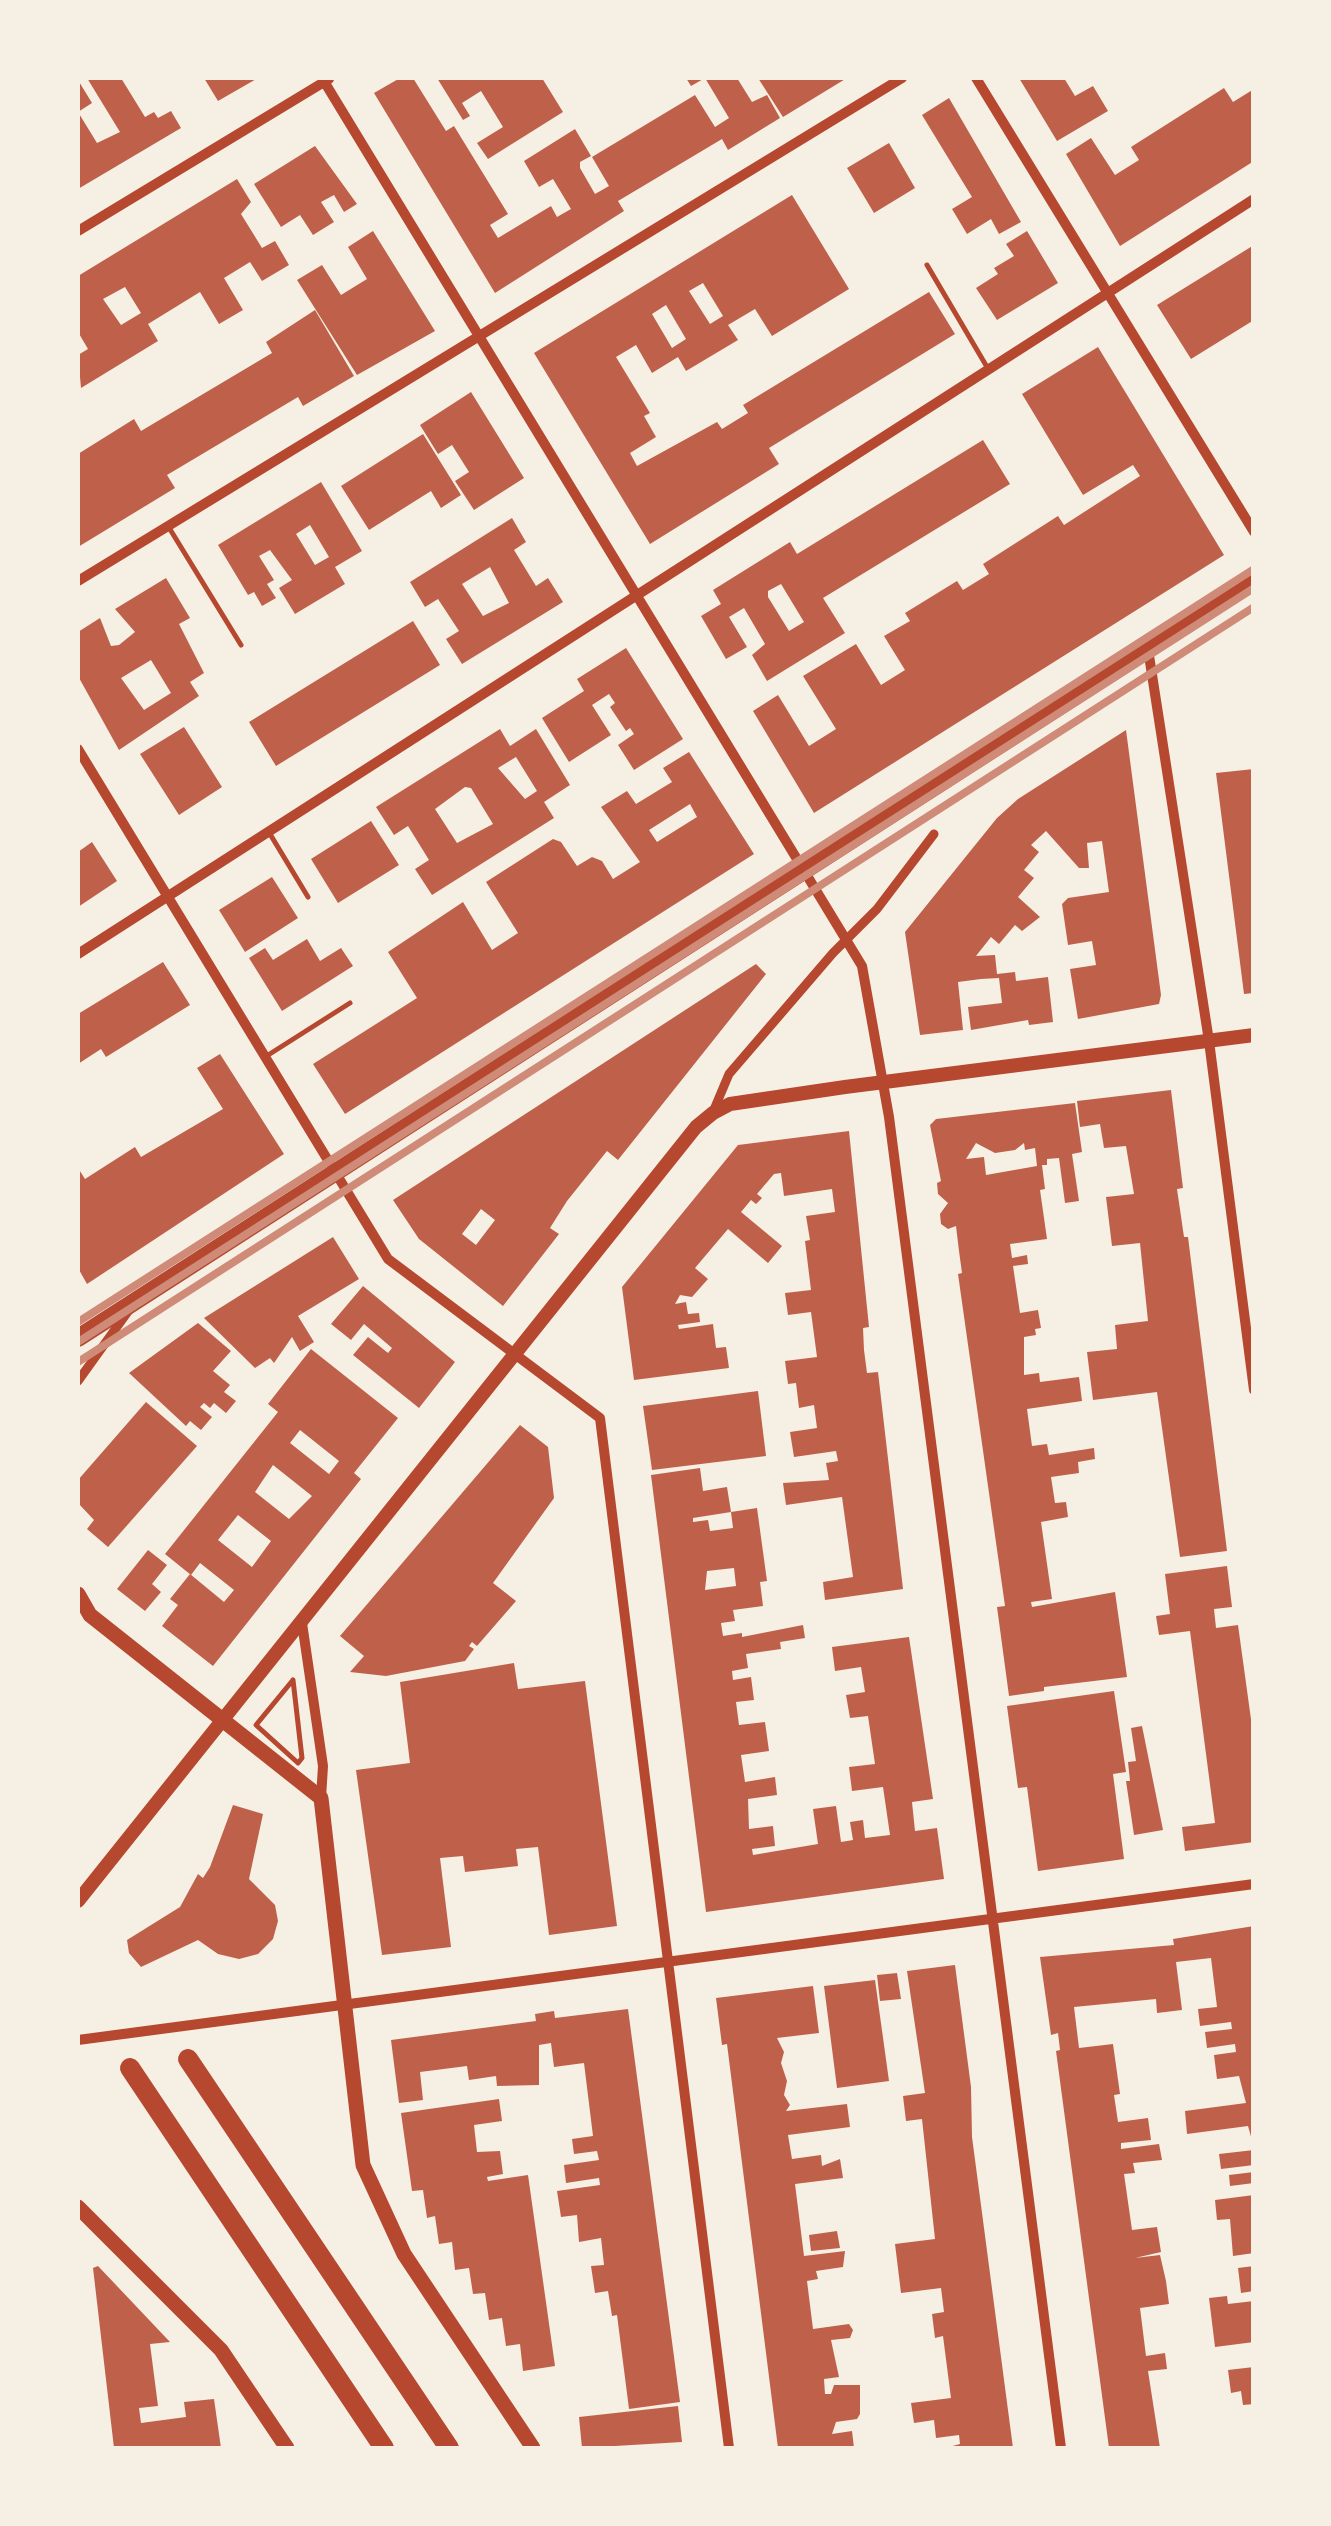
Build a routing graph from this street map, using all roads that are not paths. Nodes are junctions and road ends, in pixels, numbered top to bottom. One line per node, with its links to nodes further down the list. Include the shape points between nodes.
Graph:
1 (902, 78): 8 (street)
2 (976, 78): 7 (street)
3 (326, 79): 5 (street); 8 (street)
4 (1254, 199): 7 (street)
5 (78, 232)
6 (928, 265): 9 (lane)
7 (1110, 292): 9 (street); 11 (street)
8 (480, 335): 10 (street); 14 (street)
9 (988, 370): 14 (street)
10 (168, 526): 12 (street); 15 (lane)
11 (1254, 532)
12 (78, 581)
13 (1254, 581): 16 (main road)
14 (638, 595): 18 (street); 20 (street)
15 (241, 644)
16 (1148, 649): 20 (main road); 27 (street)
17 (78, 749): 21 (street)
18 (269, 832): 21 (street); 22 (lane)
19 (934, 834): 23 (street)
20 (805, 870): 23 (street); 31 (main road)
21 (168, 896): 24 (street); 28 (street)
22 (308, 897)
23 (847, 940): 29 (street, via 862,966); 30 (street, via 729,1074)
24 (78, 954)
25 (350, 1002): 28 (lane)
26 (1254, 1036): 27 (street)
27 (1209, 1041): 29 (street); 36 (street)
28 (266, 1057): 31 (street)
29 (884, 1082): 30 (street, via 730,1104); 43 (street)
30 (713, 1113): 34 (street)
31 (335, 1172): 32 (main road); 34 (street, via 388,1259)
32 (134, 1302): 33 (main road); 35 (street)
33 (78, 1338)
34 (515, 1354): 38 (street); 44 (street, via 600,1418)
35 (78, 1381)
36 (1254, 1390)
37 (78, 1594): 39 (main road, via 90,1615)
38 (302, 1623): 39 (street); 40 (street, via 323,1766)
39 (225, 1719): 40 (main road); 42 (street)
40 (320, 1798): 45 (main road)
41 (1254, 1884): 43 (street)
42 (78, 1901)
43 (992, 1919): 44 (street); 55 (street)
44 (668, 1961): 45 (street); 54 (street)
45 (343, 2002): 46 (street); 53 (main road, via 364,2165 404,2254)
46 (78, 2040)
47 (188, 2059): 52 (highway)
48 (130, 2068): 51 (highway)
49 (80, 2213): 50 (main road, via 221,2350)
50 (287, 2448)
51 (384, 2448)
52 (448, 2448)
53 (534, 2448)
54 (729, 2448)
55 (1060, 2448)

